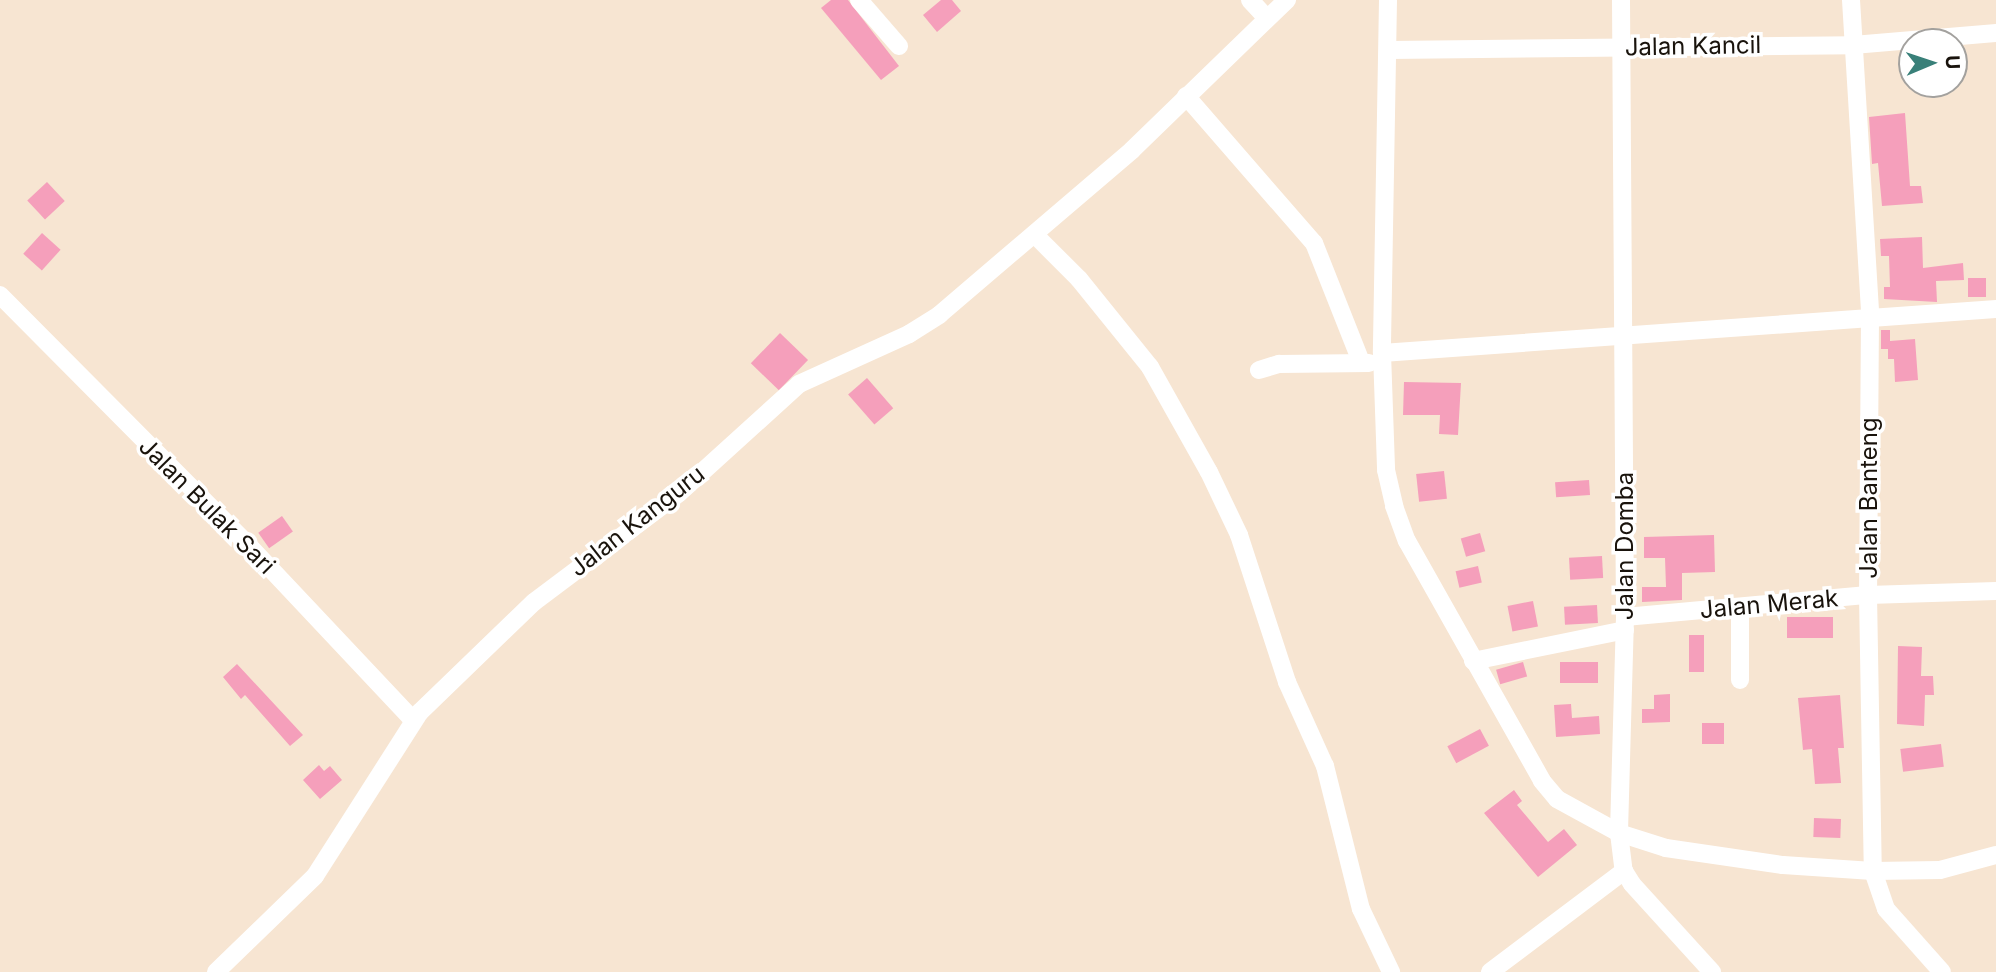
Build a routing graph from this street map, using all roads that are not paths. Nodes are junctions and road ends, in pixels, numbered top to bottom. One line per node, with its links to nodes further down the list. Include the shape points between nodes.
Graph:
1 (859, 0): 10 (street)
2 (1250, 0): 7 (street)
3 (1287, 0): 7 (street, Jalan Kanguru)
4 (1388, 0): 12 (street)
5 (1621, 0): 11 (street, Jalan Domba)
6 (1851, 0): 9 (street, Jalan Banteng)
7 (1267, 18): 13 (street, Jalan Kanguru)
8 (1996, 33): 9 (street, Jalan Kancil)
9 (1853, 45): 11 (street, Jalan Kancil); 17 (street, Jalan Banteng)
10 (899, 46)
11 (1624, 47): 12 (street, Jalan Kancil); 18 (street, Jalan Domba)
12 (1389, 50): 19 (street, via 1383,142)
13 (1186, 96): 14 (street, Jalan Kanguru); 20 (street, via 1314,243)
14 (1036, 236): 28 (street, Jalan Kanguru, via 925,326 815,375 776,401 679,493 534,603); 34 (street, via 1079,279 1150,367 1209,472 1239,535 1287,682 1325,766 1361,909)
15 (0, 295): 28 (street, Jalan Bulak Sari, via 250,547)
16 (1996, 309): 17 (street)
17 (1870, 315): 18 (street); 23 (street, Jalan Banteng)
18 (1625, 338): 19 (street); 25 (street, Jalan Domba)
19 (1382, 358): 20 (street); 26 (street, via 1387,470 1394,506)
20 (1361, 362): 21 (street, via 1279,364)
21 (1259, 370)
22 (1996, 591): 23 (street, Jalan Merak)
23 (1868, 595): 24 (street, Jalan Merak); 32 (street, Jalan Banteng)
24 (1740, 607): 25 (street, Jalan Merak); 27 (street)
25 (1625, 623): 26 (street, Jalan Merak); 29 (street, Jalan Domba)
26 (1473, 661): 29 (street, via 1557,799)
27 (1740, 680)
28 (413, 720): 33 (street, Jalan Kanguru, via 315,876)
29 (1619, 833): 31 (street, Jalan Domba); 32 (street, via 1666,848 1783,865)
30 (1996, 855): 32 (street, via 1940,870)
31 (1624, 871): 35 (street); 36 (street, via 1641,897)
32 (1874, 871): 37 (street, Jalan Banteng, via 1886,909)
33 (216, 972)
34 (1391, 972)
35 (1490, 972)
36 (1712, 972)
37 (1942, 972)

